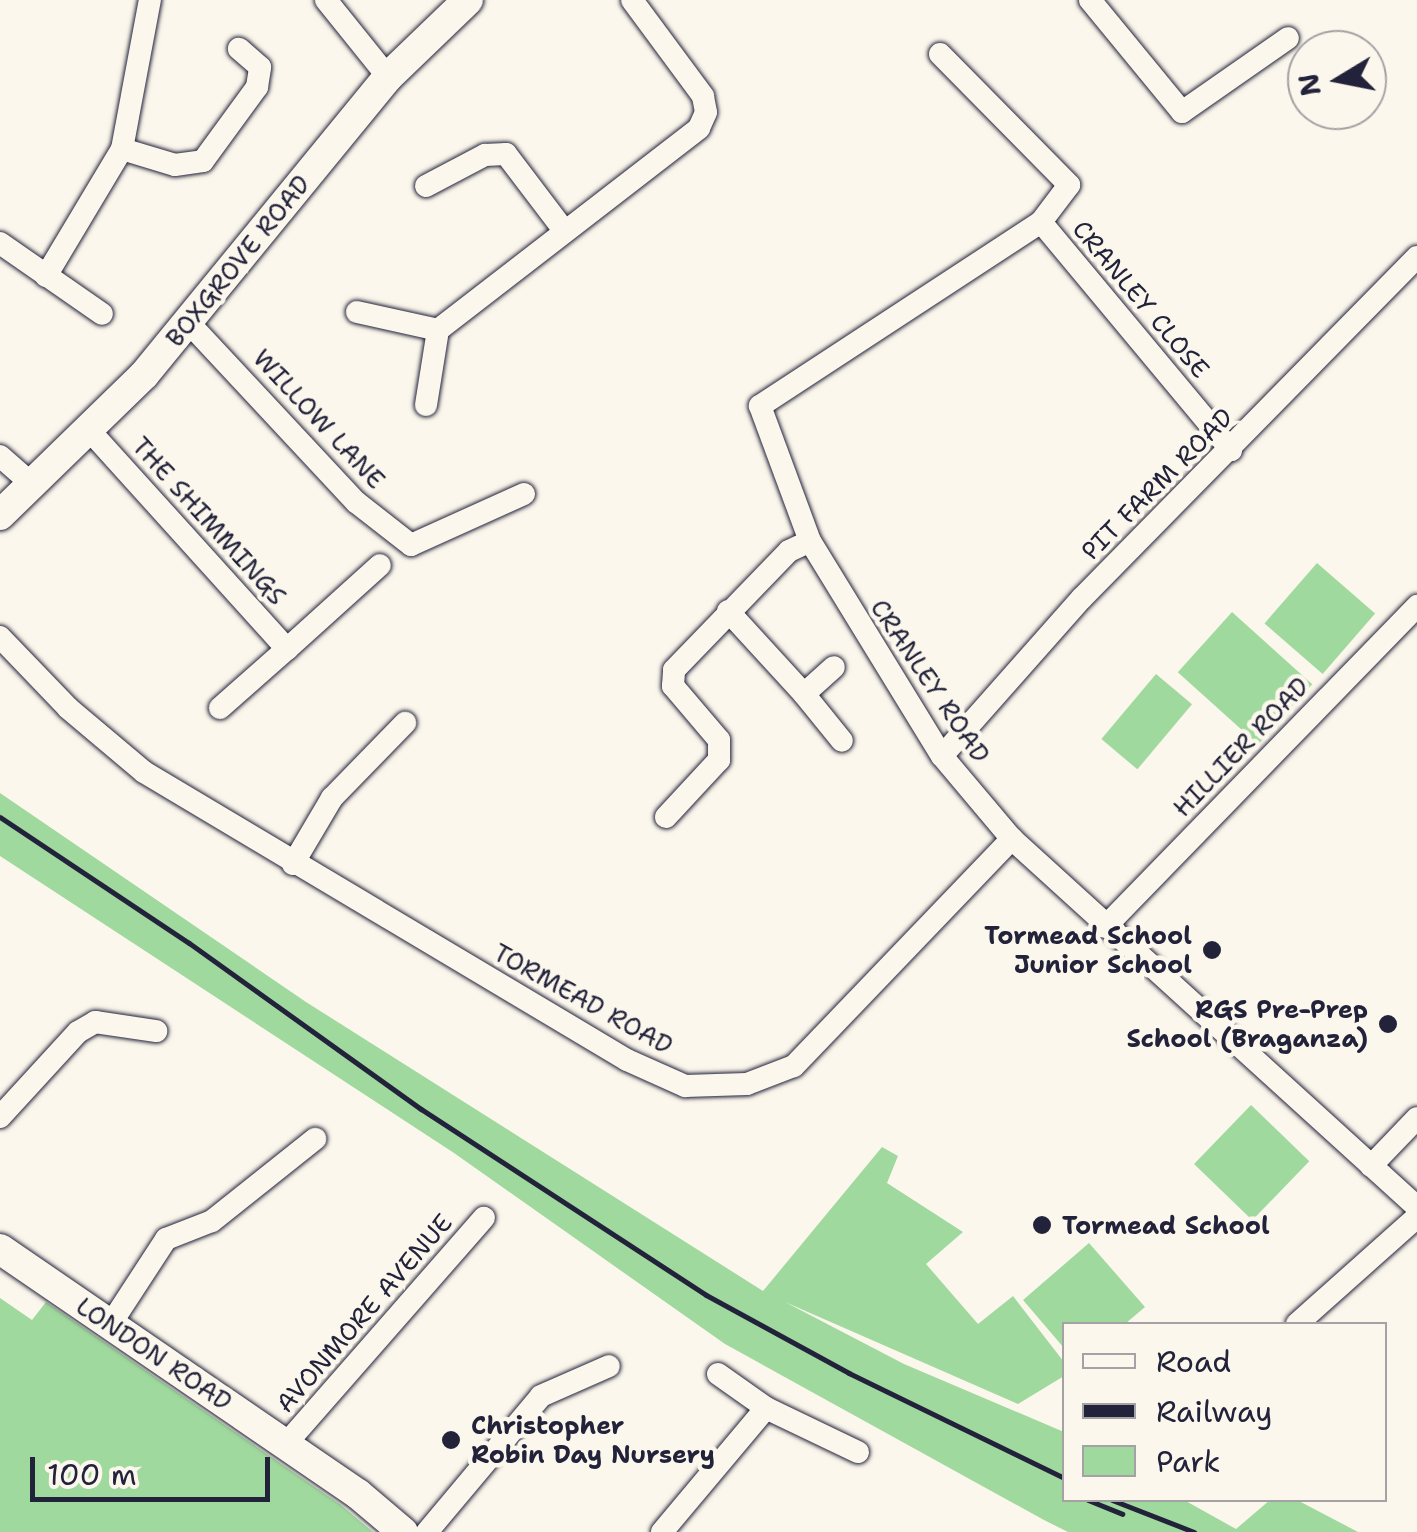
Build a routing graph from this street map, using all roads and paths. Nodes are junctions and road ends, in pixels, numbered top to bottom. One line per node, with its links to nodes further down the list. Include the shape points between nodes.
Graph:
1 (150, 0): 10 (street)
2 (326, 0): 9 (street)
3 (468, 0): 9 (main road, BOXGROVE ROAD)
4 (632, 0): 13 (street, via 703,96 706,112 699,128)
5 (1090, 0): 6 (street, via 1182,112)
6 (1287, 39)
7 (239, 49): 10 (street, via 260,67 257,87 202,160 175,166)
8 (940, 54): 12 (street, CRANLEY CLOSE, via 1070,185)
9 (388, 77): 19 (main road, BOXGROVE ROAD)
10 (122, 149): 16 (street)
11 (426, 186): 13 (street, via 485,155 506,154)
12 (1041, 222): 23 (street, CRANLEY CLOSE); 28 (street, CRANLEY ROAD, via 760,406)
13 (563, 229): 20 (street)
14 (0, 243): 16 (street)
15 (1417, 257): 23 (street, PIT FARM ROAD)
16 (46, 276): 18 (street)
17 (357, 312): 20 (street)
18 (102, 314)
19 (189, 323): 22 (main road, BOXGROVE ROAD); 26 (street, WILLOW LANE, via 356,502 411,545)
20 (438, 330): 21 (street)
21 (426, 405)
22 (90, 431): 25 (main road, BOXGROVE ROAD); 33 (street, THE SHIMMINGS)
23 (1232, 450): 39 (street, PIT FARM ROAD, via 1082,598)
24 (0, 456): 25 (street)
25 (32, 485): 27 (main road, BOXGROVE ROAD)
26 (524, 494)
27 (0, 516)
28 (810, 542): 31 (street, via 789,551); 39 (street, CRANLEY ROAD)
29 (380, 565): 33 (street)
30 (1417, 606): 43 (street, HILLIER ROAD)
31 (728, 611): 35 (street); 40 (street, via 674,670 673,686 719,740 718,760)
32 (0, 637): 42 (street, TORMEAD ROAD, via 68,708 144,772)
33 (287, 649): 36 (street)
34 (834, 667): 35 (street)
35 (804, 694): 38 (street)
36 (220, 708)
37 (405, 723): 42 (street, via 332,798)
38 (842, 741)
39 (942, 756): 41 (street, CRANLEY ROAD)
40 (666, 817)
41 (1012, 839): 42 (street, TORMEAD ROAD, via 794,1066 728,1087 685,1086 627,1060); 43 (street, CRANLEY ROAD)
42 (293, 864)
43 (1105, 926): 48 (street, CRANLEY ROAD)
44 (156, 1031): 45 (street, via 95,1022)
45 (0, 1117)
46 (1417, 1118): 48 (street)
47 (315, 1139): 54 (street, via 212,1220 166,1239)
48 (1371, 1166): 49 (street, CRANLEY ROAD)
49 (1417, 1207)
50 (1417, 1217): 53 (street)
51 (484, 1218): 58 (street, AVONMORE AVENUE)
52 (0, 1249): 54 (main road, LONDON ROAD)
53 (1299, 1322)
54 (110, 1324): 58 (main road, LONDON ROAD)
55 (609, 1366): 61 (street, via 541,1396)
56 (718, 1374): 57 (street)
57 (766, 1408): 59 (street); 62 (street)
58 (286, 1444): 60 (main road, LONDON ROAD)
59 (858, 1452)
60 (403, 1532)
61 (427, 1532)
62 (662, 1532)

